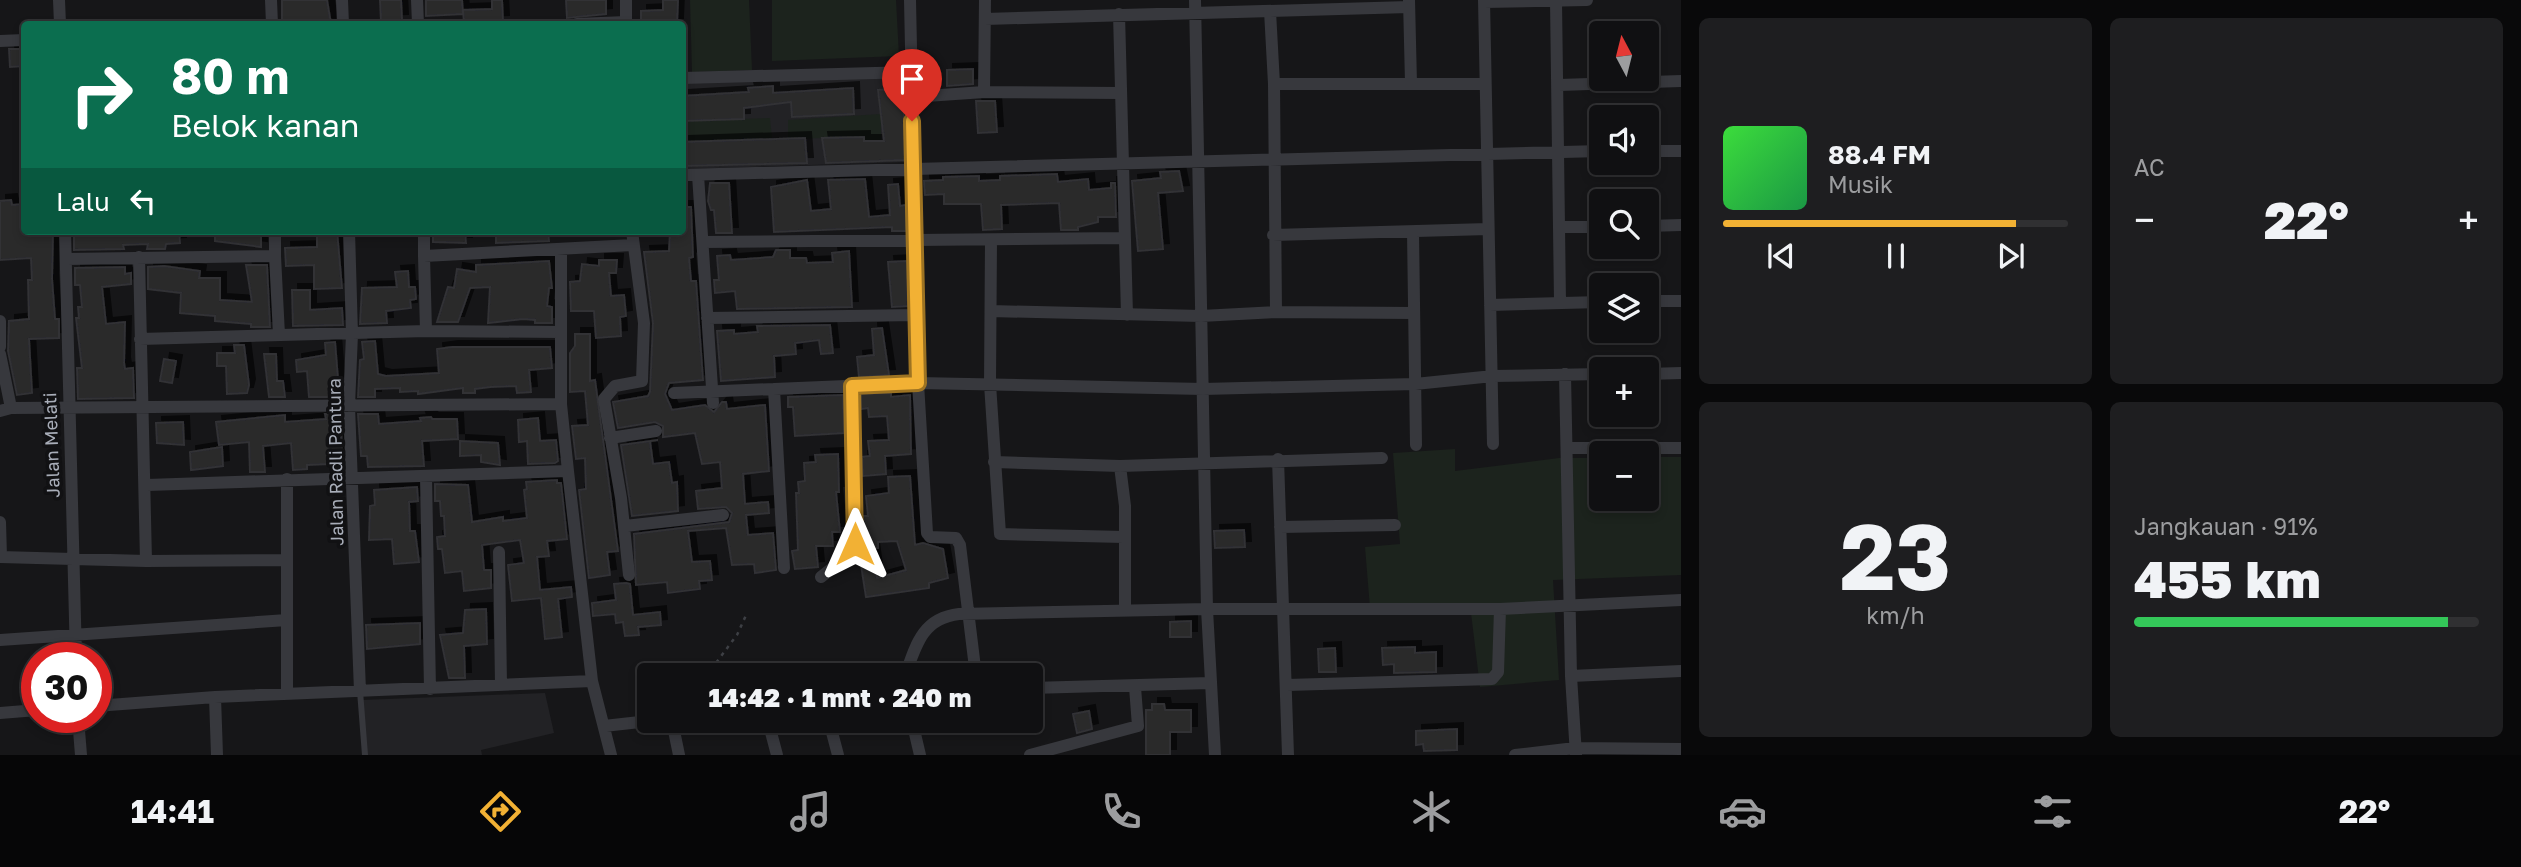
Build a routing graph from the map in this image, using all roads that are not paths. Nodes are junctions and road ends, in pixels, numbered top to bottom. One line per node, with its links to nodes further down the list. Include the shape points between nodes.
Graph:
1 (59, 0): 16 (street)
2 (271, 0): 17 (street)
3 (342, 0): 18 (street)
4 (417, 0): 19 (street)
5 (626, 0): 20 (street)
6 (910, 0): 23 (street)
7 (985, 0): 15 (street)
8 (1587, 0): 10 (street)
9 (1484, 1): 10 (street); 28 (street)
10 (1556, 1): 29 (street)
11 (1409, 4): 13 (street); 26 (street)
12 (1195, 6): 13 (street); 14 (street); 39 (street)
13 (1270, 11): 27 (street)
14 (1119, 14): 15 (street); 31 (street)
15 (985, 19): 30 (street)
16 (60, 21)
17 (272, 21)
18 (343, 21)
19 (418, 21)
20 (626, 21)
21 (21, 40): 22 (street)
22 (0, 41)
23 (913, 72): 24 (street); 32 (street)
24 (686, 78)
25 (1681, 81): 29 (street)
26 (1411, 83): 27 (street); 28 (street)
27 (1275, 84): 38 (street)
28 (1485, 84): 37 (street)
29 (1559, 85): 36 (street)
30 (984, 92): 31 (street); 32 (street)
31 (1120, 93): 40 (street)
32 (912, 97): 41 (street)
33 (1681, 150): 35 (street)
34 (1589, 151): 36 (street)
35 (1659, 151)
36 (1560, 152): 37 (street); 47 (street)
37 (1487, 155): 38 (street); 48 (street)
38 (1273, 162): 39 (street); 55 (street)
39 (1196, 164): 40 (street); 76 (street)
40 (1123, 165): 41 (street); 56 (street)
41 (912, 170): 43 (street); 57 (street)
42 (686, 175): 43 (street)
43 (698, 175): 59 (street)
44 (1681, 225): 45 (street)
45 (1659, 226)
46 (1589, 227): 47 (street)
47 (1562, 228): 68 (street)
48 (1488, 229): 49 (street); 70 (street)
49 (1413, 232): 55 (street); 73 (street)
50 (65, 235): 65 (street, Jalan Melati)
51 (275, 235): 62 (street)
52 (349, 235): 81 (street, Jalan Radli Pantura)
53 (424, 235): 63 (street)
54 (632, 235): 60 (street)
55 (1273, 235): 72 (street)
56 (1125, 238): 58 (street); 75 (street)
57 (915, 239): 58 (street); 59 (street); 74 (street)
58 (991, 241): 71 (street)
59 (702, 242): 77 (street)
60 (633, 245): 61 (street); 105 (street, via 644,323 643,373 642,381 615,386 604,399)
61 (561, 250): 63 (street); 80 (street)
62 (275, 256): 64 (street); 82 (street)
63 (424, 256): 79 (street)
64 (139, 257): 65 (street); 83 (street)
65 (66, 259): 103 (street, Jalan Melati)
66 (1659, 301): 67 (street)
67 (1681, 301)
68 (1560, 302): 69 (street); 70 (street)
69 (1589, 302)
70 (1490, 305): 90 (street)
71 (991, 311): 75 (street); 92 (street)
72 (1276, 312): 73 (street); 76 (street)
73 (1413, 313): 93 (street)
74 (917, 315): 77 (street); 91 (street)
75 (1127, 315): 76 (street)
76 (1201, 316): 96 (street)
77 (708, 317): 98 (street)
78 (0, 321): 84 (street)
79 (426, 331): 80 (street); 81 (street)
80 (559, 332): 99 (street)
81 (352, 334): 82 (street); 100 (street, Jalan Radli Pantura)
82 (279, 335): 83 (street)
83 (140, 339): 101 (street)
84 (0, 347)
85 (0, 354): 102 (street)
86 (1681, 373): 89 (street)
87 (1565, 374): 88 (street); 90 (street); 108 (street)
88 (1589, 374)
89 (1659, 374)
90 (1493, 376): 93 (street); 106 (street)
91 (918, 383): 92 (street); 94 (street); 140 (street, via 928,536 958,540)
92 (990, 384): 96 (street); 112 (street)
93 (1415, 384): 96 (street); 107 (street)
94 (852, 386): 95 (street); 133 (street, via 855,541 845,558)
95 (775, 389): 98 (street); 131 (street)
96 (1203, 389): 113 (street)
97 (674, 393): 98 (street)
98 (713, 397)
99 (561, 404): 100 (street); 115 (street)
100 (349, 406): 101 (street); 118 (street, Jalan Radli Pantura)
101 (142, 408): 103 (street); 119 (street)
102 (5, 409): 103 (street)
103 (68, 410): 128 (street, Jalan Melati)
104 (656, 430): 105 (street)
105 (610, 438): 123 (street)
106 (1493, 444)
107 (1416, 445)
108 (1568, 448): 109 (street); 135 (street)
109 (1681, 448)
110 (1382, 458): 111 (street)
111 (1278, 459): 113 (street); 124 (street)
112 (994, 461): 114 (street); 125 (street, via 1000,534)
113 (1205, 461): 114 (street); 136 (street)
114 (1120, 466): 125 (street)
115 (568, 471): 116 (street); 149 (street)
116 (426, 477): 118 (street); 155 (street)
117 (287, 479): 118 (street); 119 (street); 129 (street)
118 (354, 479): 156 (street, Jalan Radli Pantura)
119 (147, 485): 130 (street)
120 (723, 515): 123 (street)
121 (0, 522): 127 (street)
122 (1395, 525): 124 (street)
123 (625, 526): 132 (street)
124 (1280, 527): 138 (street)
125 (1124, 537): 137 (street)
126 (499, 552): 151 (street)
127 (1, 557): 128 (street)
128 (73, 559): 130 (street); 142 (street, Jalan Melati)
129 (285, 560): 130 (street); 141 (street)
130 (146, 561)
131 (784, 568)
132 (629, 575)
133 (821, 578)
134 (1681, 600): 135 (street)
135 (1570, 606): 139 (street); 148 (street)
136 (1207, 609): 137 (street); 138 (street); 150 (street)
137 (1125, 610): 140 (street)
138 (1283, 610): 139 (street); 152 (street)
139 (1500, 610): 152 (street, via 1498,672 1493,680)
140 (969, 613): 145 (street, via 939,617 926,627); 146 (street)
141 (287, 620): 142 (street); 157 (street)
142 (75, 634): 143 (street); 144 (street, Jalan Melati)
143 (0, 640)
144 (75, 642)
145 (911, 663)
146 (975, 663)
147 (1681, 671): 148 (street)
148 (1570, 676): 170 (street)
149 (592, 681): 151 (street); 163 (street)
150 (1210, 682): 153 (street); 180 (street)
151 (501, 685): 155 (street)
152 (1287, 685): 181 (street)
153 (1135, 687): 154 (street); 179 (street, via 1138,726)
154 (1043, 688)
155 (430, 689): 156 (street)
156 (360, 691): 157 (street); 173 (lane)
157 (287, 694): 158 (street)
158 (215, 697): 159 (street); 172 (street)
159 (112, 705)
160 (21, 711): 161 (street)
161 (0, 713)
162 (637, 722): 163 (street)
163 (604, 726): 174 (street)
164 (79, 733): 171 (street)
165 (674, 733): 175 (street)
166 (771, 733): 176 (street)
167 (832, 733): 177 (street)
168 (915, 733): 178 (street)
169 (1681, 749): 170 (street)
170 (1576, 751): 182 (street)
171 (81, 755)
172 (217, 755)
173 (365, 755)
174 (611, 755)
175 (679, 755)
176 (777, 755)
177 (838, 755)
178 (920, 755)
179 (1030, 755)
180 (1215, 755)
181 (1288, 755)
182 (1515, 755)

